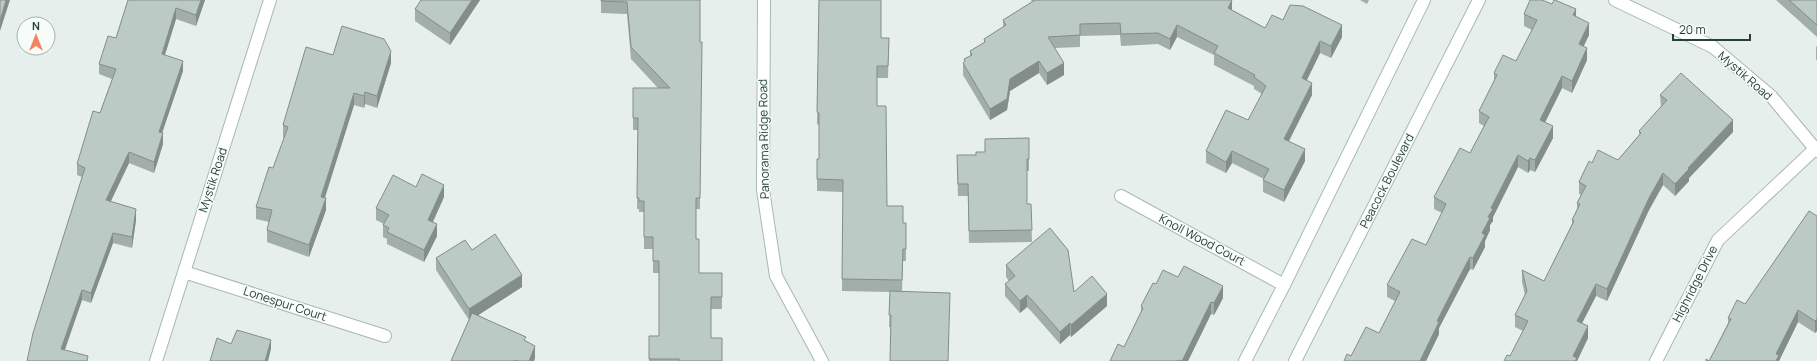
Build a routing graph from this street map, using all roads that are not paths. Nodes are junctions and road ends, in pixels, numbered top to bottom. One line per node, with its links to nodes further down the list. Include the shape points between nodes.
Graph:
1 (270, 0): 8 (street, Mystik Road)
2 (764, 0): 12 (street, Panorama Ridge Road, via 762,190 776,276)
3 (1424, 0): 9 (street)
4 (1479, 0): 14 (street, Peacock Boulevard)
5 (1615, 0): 6 (street, Mystik Road, via 1713,47 1771,96)
6 (1816, 150): 15 (street, Highridge Drive, via 1718,240)
7 (1121, 196): 9 (street, Knoll Wood Court)
8 (184, 272): 10 (street, Lonespur Court); 11 (street, Mystik Road)
9 (1284, 284): 13 (street)
10 (385, 336)
11 (156, 361)
12 (822, 361)
13 (1245, 361)
14 (1295, 361)
15 (1656, 361)

